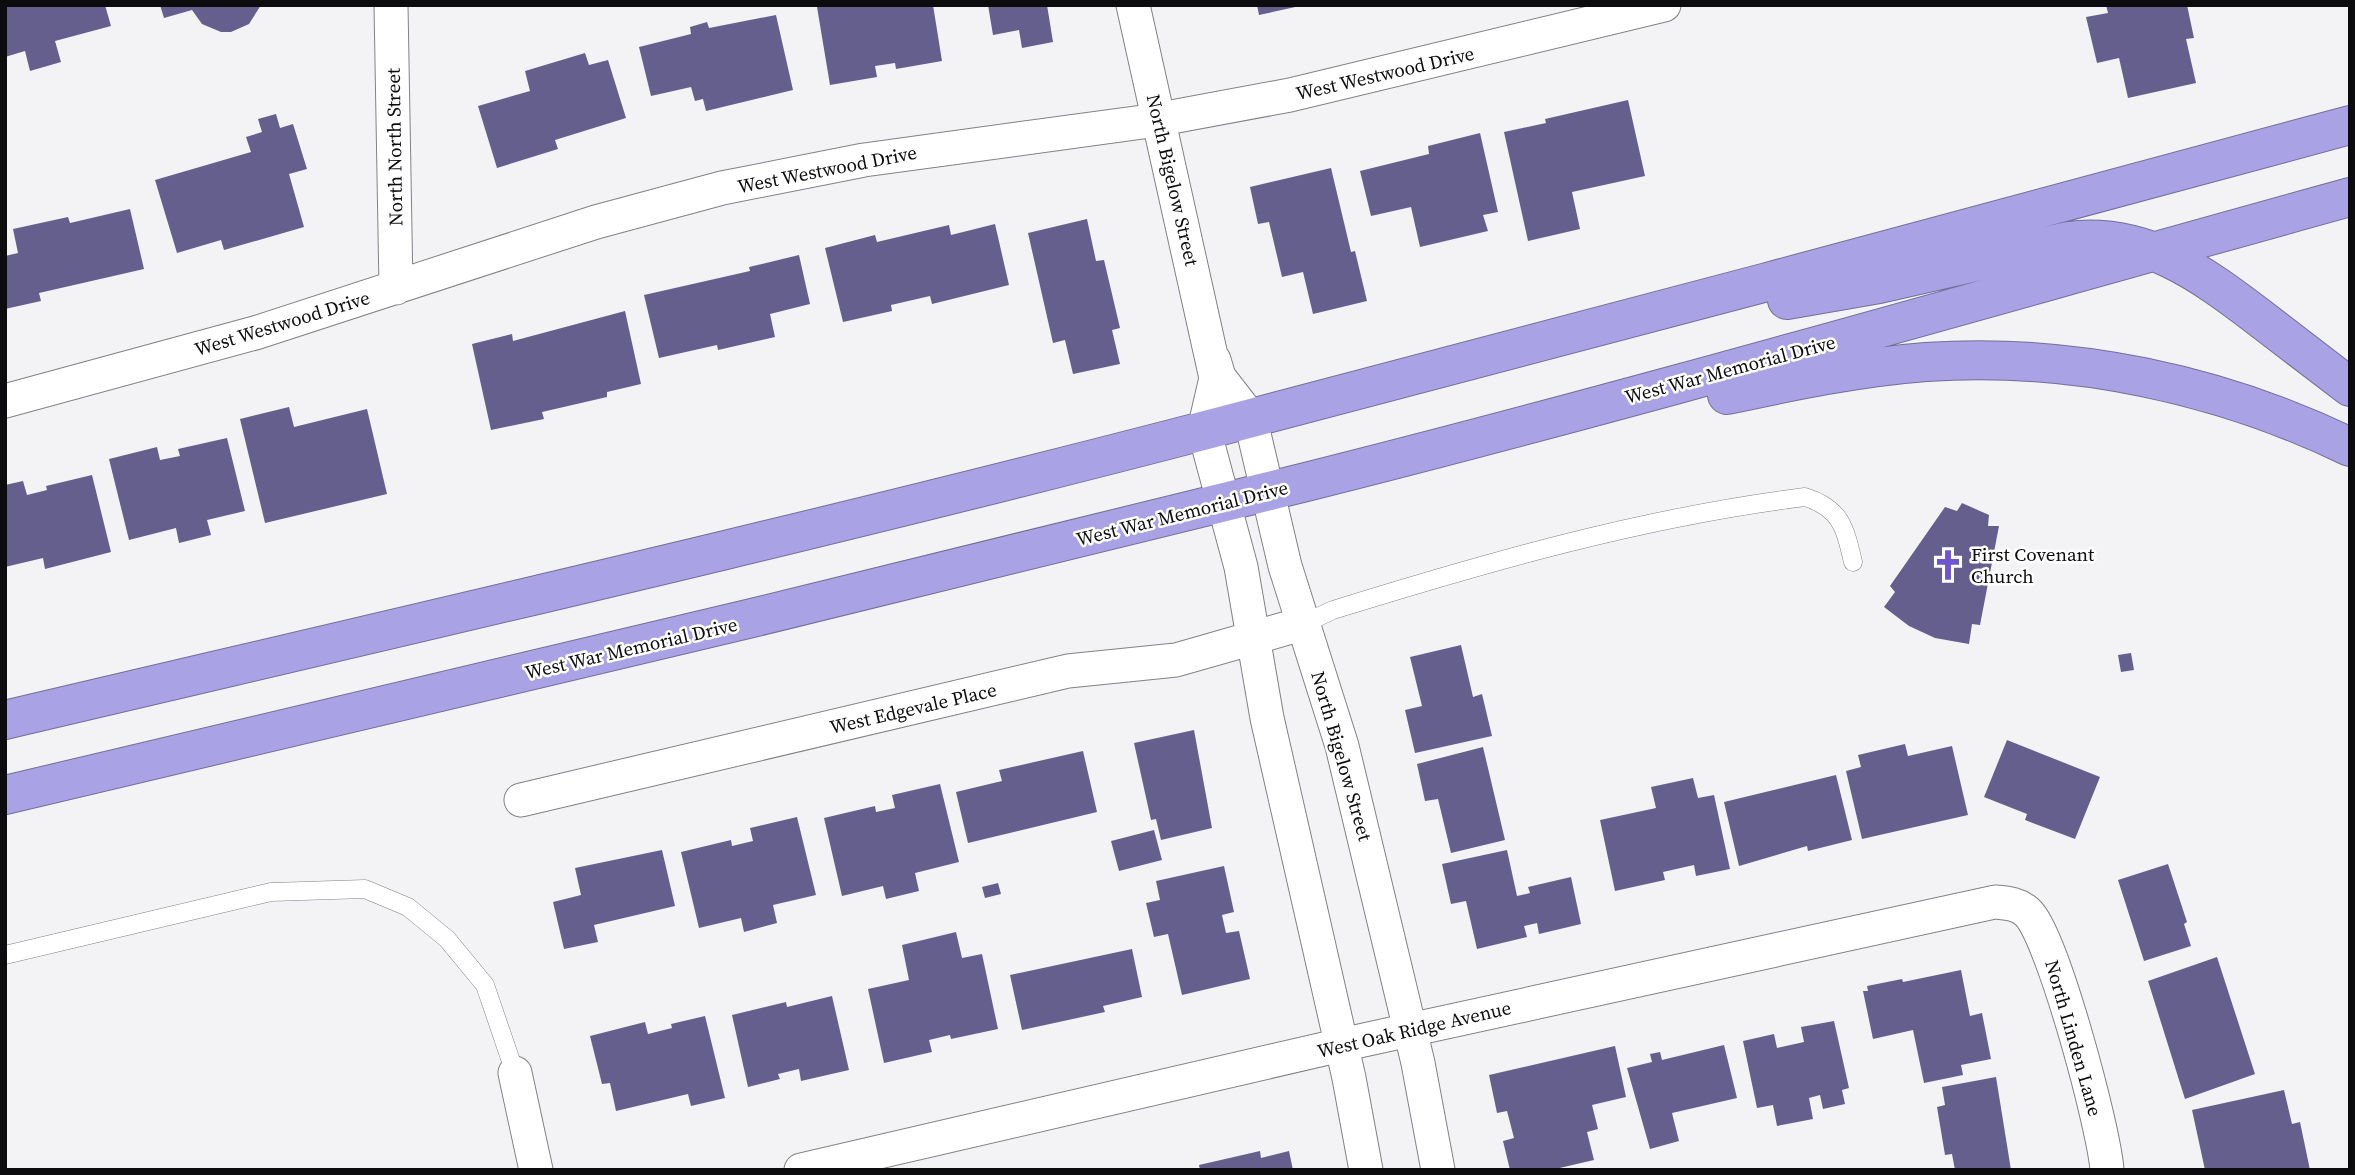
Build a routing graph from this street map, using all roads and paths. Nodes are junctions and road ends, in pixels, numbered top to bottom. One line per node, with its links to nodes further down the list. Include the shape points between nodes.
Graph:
1 (391, 5): 10 (street, North North Street)
2 (1133, 5): 5 (street, North Bigelow Street)
3 (1655, 7): 5 (street, West Westwood Drive, via 1350,82)
4 (2350, 108): 8 (highway)
5 (1160, 119): 10 (street, West Westwood Drive, via 794,172 596,222); 11 (street, North Bigelow Street)
6 (2350, 125): 8 (highway)
7 (2350, 197): 9 (highway, West War Memorial Drive)
8 (2031, 211): 12 (highway)
9 (2154, 251): 12 (highway, via 2093,238 2068,241 1879,284); 13 (highway, via 2185,264 2222,289); 18 (highway, West War Memorial Drive)
10 (396, 288): 14 (street, West Westwood Drive, via 192,351)
11 (1212, 356): 15 (street, North Bigelow Street, via 1219,377); 16 (street, North Bigelow Street, via 1216,378)
12 (1431, 371): 15 (highway)
13 (2350, 387)
14 (5, 401)
15 (1250, 418): 16 (highway); 19 (street, North Bigelow Street)
16 (1204, 430): 20 (street, North Bigelow Street); 24 (highway, via 551,592)
17 (2350, 447): 18 (highway, via 2261,410 2163,382 2068,366 1955,361 1810,378)
18 (1364, 467): 19 (highway, West War Memorial Drive)
19 (1269, 490): 20 (highway, West War Memorial Drive); 22 (street, North Bigelow Street, via 1285,566)
20 (1222, 503): 23 (street, North Bigelow Street, via 1241,567); 25 (highway, West War Memorial Drive, via 731,625)
21 (1853, 562): 22 (lane, via 1837,515 1822,502 1805,497 1654,521 1566,543 1333,610)
22 (1305, 623): 23 (street, West Edgevale Place); 29 (street, North Bigelow Street, via 1363,827)
23 (1252, 636): 26 (street, West Edgevale Place, via 1176,660 1068,671); 30 (street, North Bigelow Street, via 1293,843)
24 (5, 720)
25 (5, 795)
26 (522, 800)
27 (2027, 912): 29 (street, West Oak Ridge Avenue, via 2013,904 1984,903); 36 (street, North Linden Lane, via 2047,943 2097,1117)
28 (5, 955): 31 (lane, via 271,892 365,889 408,907 447,939 485,985)
29 (1410, 1030): 30 (street, West Oak Ridge Avenue); 35 (street, North Bigelow Street)
30 (1341, 1045): 33 (street, West Oak Ridge Avenue); 34 (street, North Bigelow Street)
31 (515, 1073): 32 (street)
32 (537, 1170)
33 (801, 1170)
34 (1366, 1170)
35 (1438, 1170)
36 (2107, 1170)

